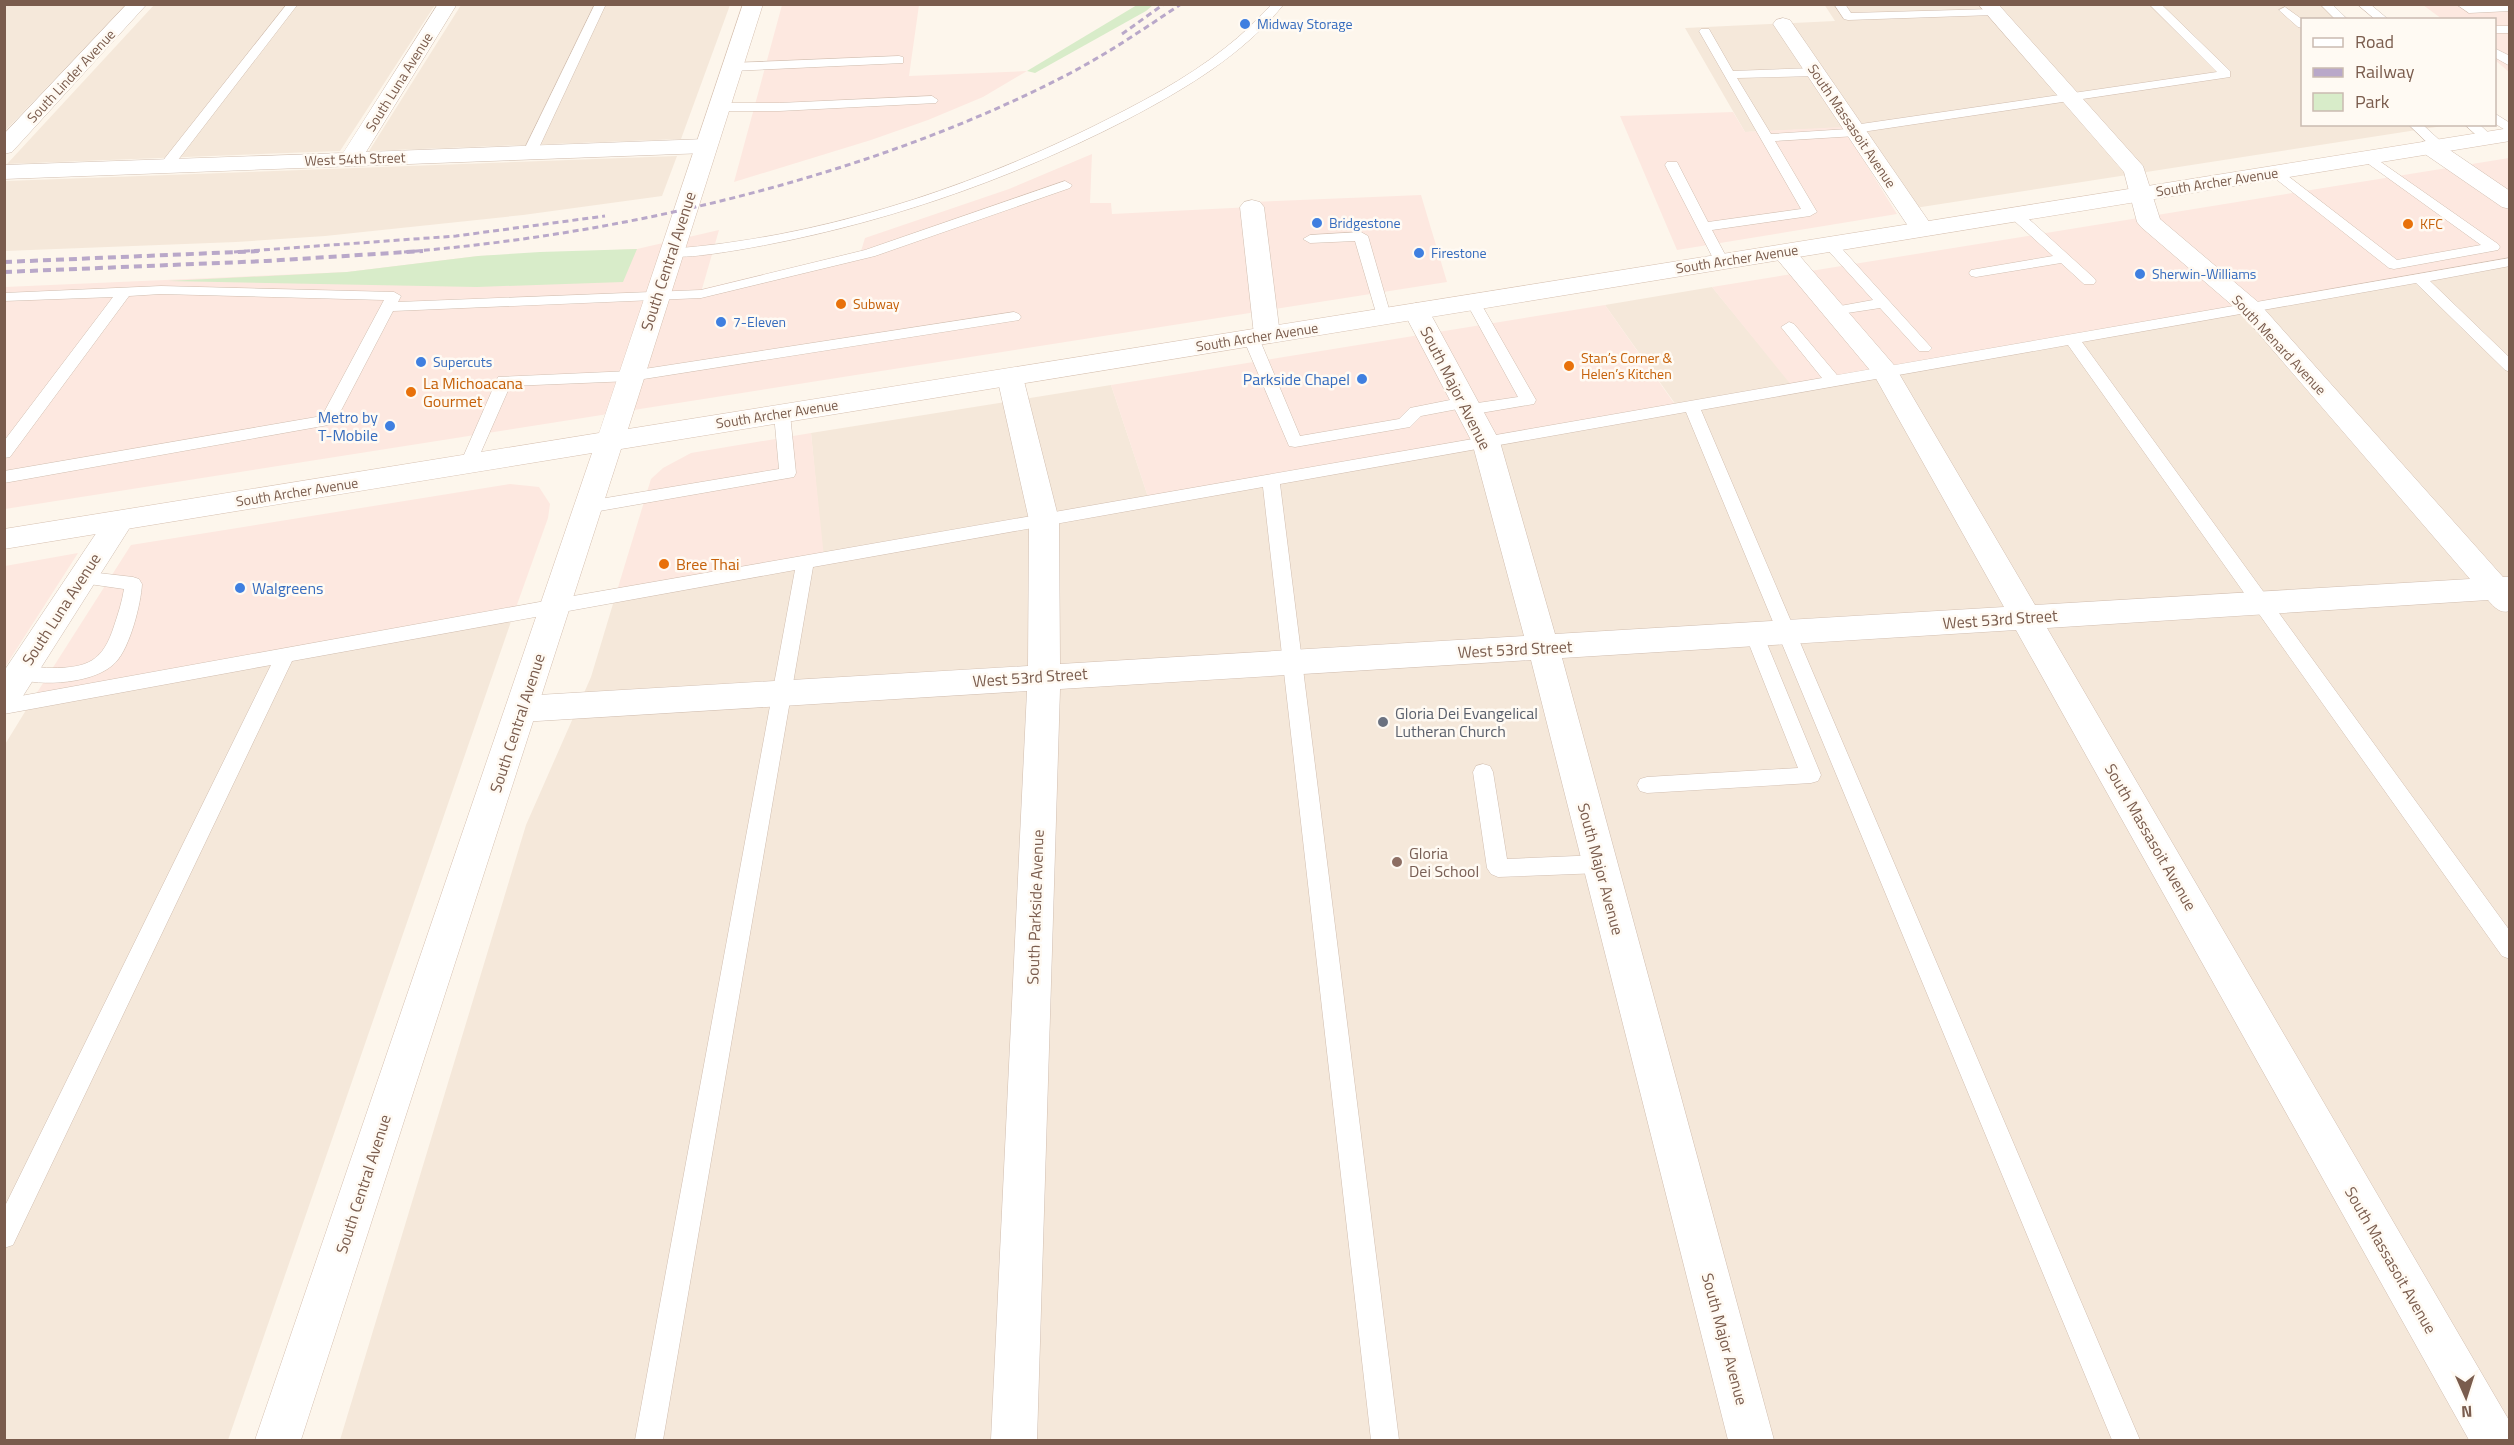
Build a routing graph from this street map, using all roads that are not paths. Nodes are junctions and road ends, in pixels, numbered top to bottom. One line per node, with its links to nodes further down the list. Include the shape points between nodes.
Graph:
1 (138, 4): 35 (street, South Linder Avenue)
2 (293, 4): 41 (lane)
3 (448, 4): 39 (street, South Luna Avenue)
4 (601, 4): 37 (lane)
5 (753, 4): 23 (street, South Central Avenue)
6 (1279, 4): 54 (lane, via 1230,51 1157,99 1070,144 974,184 786,237 712,251)
7 (1839, 4): 12 (lane, via 1848,17)
8 (2154, 4): 26 (lane, via 2226,74)
9 (2325, 4): 15 (lane)
10 (2362, 4): 16 (lane)
11 (2465, 7): 13 (lane)
12 (1990, 8): 26 (street, South Menard Avenue)
13 (2510, 8)
14 (2285, 10): 18 (lane)
15 (2341, 18)
16 (2381, 18)
17 (1783, 24): 24 (street, South Massasoit Avenue)
18 (2301, 24)
19 (1705, 31): 25 (lane)
20 (2496, 52): 22 (lane)
21 (899, 60): 23 (lane)
22 (2510, 62)
23 (732, 67): 28 (street, South Central Avenue)
24 (1815, 72): 25 (lane); 32 (street, South Massasoit Avenue)
25 (1729, 75): 33 (lane)
26 (2069, 97): 32 (lane); 46 (street, South Menard Avenue, via 2135,171)
27 (932, 100): 28 (lane)
28 (719, 107): 34 (street, South Central Avenue)
29 (2416, 126): 36 (lane)
30 (2490, 129): 31 (lane); 36 (street, South Archer Avenue)
31 (2510, 129)
32 (1855, 131): 33 (lane); 50 (street, South Massasoit Avenue)
33 (1767, 138): 49 (lane, via 1810,212)
34 (706, 146): 37 (street, West 54th Street); 54 (street, South Central Avenue)
35 (4, 147)
36 (2434, 147): 38 (street, South Archer Avenue); 45 (street)
37 (530, 152): 39 (street, West 54th Street)
38 (2368, 157): 43 (street, South Archer Avenue); 43 (lane, via 2493,247 2394,265)
39 (350, 159): 41 (street, West 54th Street)
40 (1672, 165): 49 (lane)
41 (166, 166): 42 (street, West 54th Street)
42 (4, 172)
43 (2274, 172): 46 (street, South Archer Avenue)
44 (1065, 185): 62 (lane, via 870,253 701,294)
45 (2503, 192)
46 (2141, 194): 48 (street, South Archer Avenue); 67 (street, South Menard Avenue, via 2149,222)
47 (1252, 207): 73 (street)
48 (2014, 214): 50 (street, South Archer Avenue); 55 (lane)
49 (1704, 227): 56 (lane)
50 (1922, 229): 52 (street, South Archer Avenue)
51 (1310, 239): 70 (lane, via 1361,236)
52 (1830, 244): 53 (street, South Archer Avenue); 65 (lane)
53 (1783, 252): 56 (street, South Archer Avenue); 69 (street, South Massasoit Avenue)
54 (670, 253): 62 (street, South Central Avenue)
55 (2064, 258): 58 (lane); 60 (lane)
56 (1722, 262): 64 (street, South Archer Avenue)
57 (2510, 262): 59 (lane)
58 (1976, 273)
59 (2419, 278): 67 (lane); 76 (lane)
60 (2089, 281)
61 (125, 291): 63 (lane); 66 (lane, via 394,296); 86 (lane)
62 (655, 296): 66 (lane); 78 (street, South Central Avenue)
63 (4, 297)
64 (1473, 302): 68 (street, South Archer Avenue); 81 (lane, via 1528,400)
65 (1883, 303): 69 (lane); 75 (lane)
66 (389, 307): 88 (lane, via 328,420)
67 (2249, 307): 74 (lane); 96 (street, South Menard Avenue)
68 (1416, 311): 70 (street, South Archer Avenue); 81 (street, South Major Avenue)
69 (1834, 311): 77 (street, South Massasoit Avenue)
70 (1384, 316): 73 (street, South Archer Avenue)
71 (1014, 317): 78 (lane)
72 (1789, 327): 80 (lane)
73 (1259, 337): 79 (street, South Archer Avenue); 81 (lane, via 1295,442 1404,423 1416,412)
74 (2072, 339): 77 (lane); 97 (lane)
75 (1924, 348)
76 (2510, 367)
77 (1886, 371): 80 (lane); 99 (street, South Massasoit Avenue)
78 (631, 376): 84 (street, South Central Avenue); 87 (lane, via 504,381)
79 (1010, 377): 83 (street, South Archer Avenue); 91 (street, South Parkside Avenue)
80 (1833, 381): 82 (lane)
81 (1467, 406): 85 (street, South Major Avenue)
82 (1691, 406): 85 (lane); 100 (lane)
83 (782, 414): 84 (street, South Archer Avenue); 90 (lane, via 788,473)
84 (610, 441): 87 (street, South Archer Avenue); 90 (street, South Central Avenue)
85 (1486, 442): 89 (lane); 102 (street, South Major Avenue)
86 (4, 453)
87 (468, 464): 92 (street, South Archer Avenue)
88 (4, 477)
89 (1271, 480): 91 (lane); 104 (lane)
90 (588, 507): 98 (street, South Central Avenue)
91 (1044, 519): 94 (lane); 106 (street, South Parkside Avenue)
92 (119, 520): 93 (street, South Archer Avenue); 95 (street, South Luna Avenue)
93 (4, 539)
94 (805, 562): 98 (lane); 107 (lane)
95 (81, 577): 105 (street, South Luna Avenue); 105 (lane, via 133,584 110,658 85,672)
96 (2505, 594): 97 (street, West 53rd Street)
97 (2260, 603): 99 (street, West 53rd Street); 114 (lane)
98 (556, 606): 103 (lane); 110 (street, South Central Avenue)
99 (2026, 617): 100 (street, West 53rd Street); 122 (street, South Massasoit Avenue)
100 (1786, 632): 101 (street, West 53rd Street); 121 (lane)
101 (1754, 634): 102 (street, West 53rd Street); 112 (lane, via 1811,775)
102 (1543, 647): 104 (street, West 53rd Street); 113 (street, South Major Avenue)
103 (285, 656): 109 (lane); 115 (lane)
104 (1292, 662): 106 (street, West 53rd Street); 119 (lane)
105 (21, 672): 108 (street, South Luna Avenue)
106 (1044, 676): 107 (street, West 53rd Street); 118 (street, South Parkside Avenue)
107 (782, 693): 110 (street, West 53rd Street); 117 (lane)
108 (4, 698)
109 (4, 707)
110 (521, 709): 116 (street, South Central Avenue)
111 (1483, 772): 113 (lane, via 1498,868)
112 (1647, 785)
113 (1600, 864): 120 (street, South Major Avenue)
114 (2510, 949)
115 (4, 1236)
116 (278, 1440)
117 (649, 1440)
118 (1014, 1440)
119 (1385, 1440)
120 (1751, 1440)
121 (2126, 1440)
122 (2494, 1440)

